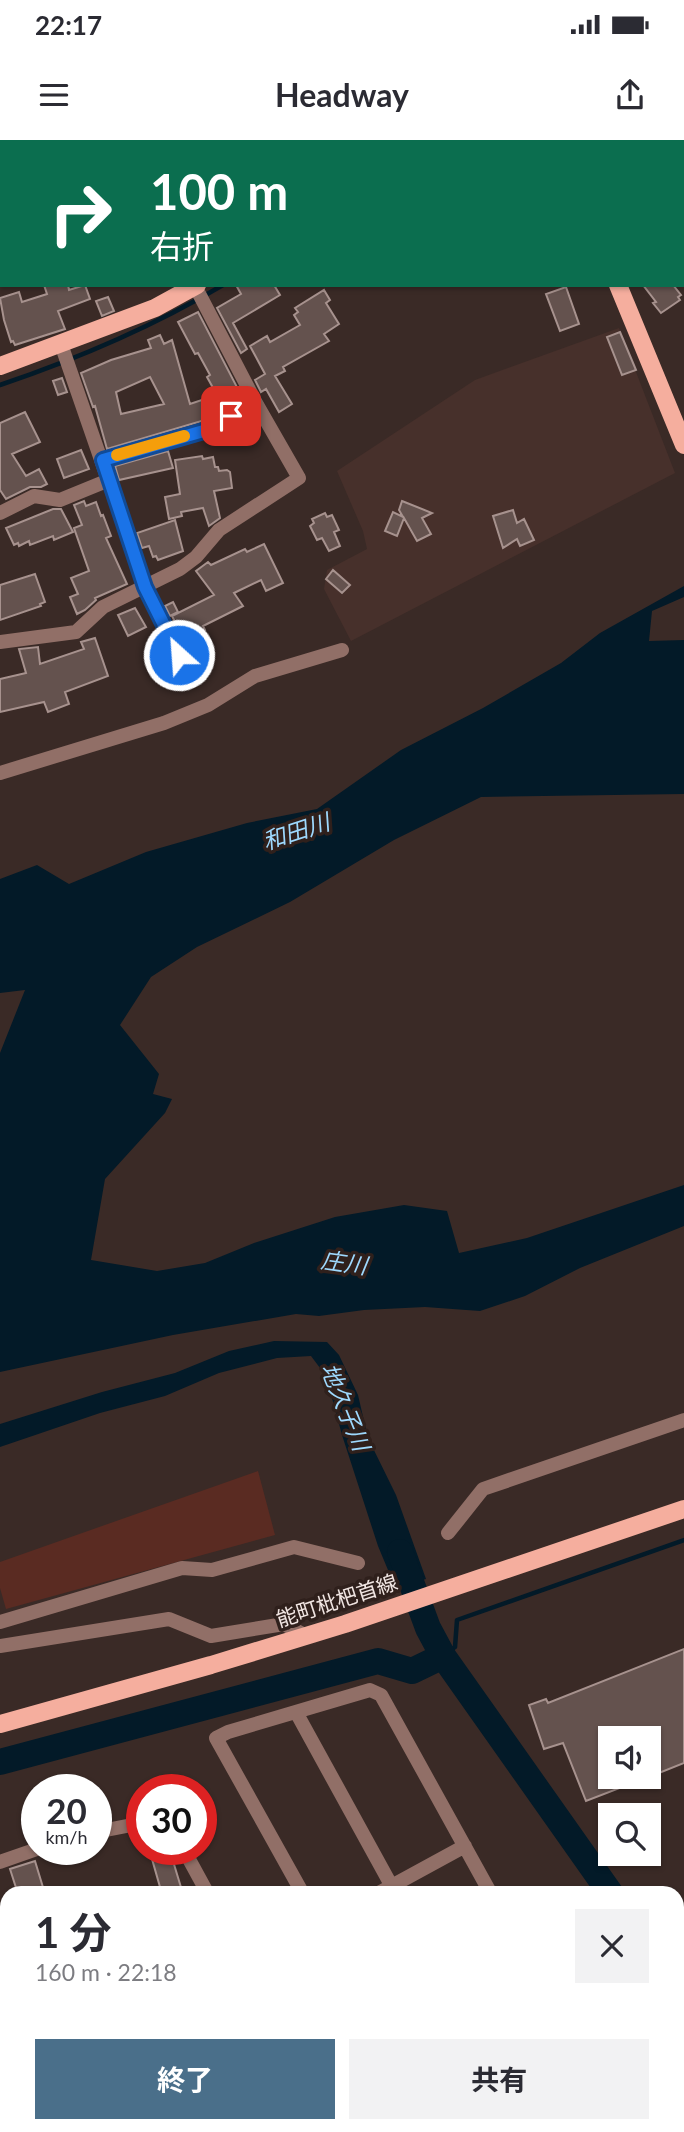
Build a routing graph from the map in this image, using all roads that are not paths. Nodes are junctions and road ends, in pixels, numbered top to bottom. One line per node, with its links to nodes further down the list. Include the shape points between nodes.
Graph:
1 (194, 287): 4 (main road, via 155,308)
2 (197, 287): 6 (street)
3 (619, 287): 7 (main road)
4 (61, 344): 5 (main road); 8 (street)
5 (0, 366)
6 (256, 403): 8 (street, via 207,430); 11 (street, via 299,478 219,530 180,569)
7 (684, 445)
8 (103, 460): 9 (street)
9 (109, 480): 10 (street, via 60,500 34,496); 11 (street)
10 (0, 513)
11 (145, 587): 12 (street, via 103,607 76,632); 14 (street)
12 (0, 642)
13 (342, 650): 15 (street, via 255,676 208,705 164,723)
14 (179, 655)
15 (0, 773)
16 (684, 1420): 18 (street, via 483,1489)
17 (684, 1509): 21 (main road, 能町枇杷首線)
18 (448, 1533)
19 (358, 1563): 20 (street, via 294,1546 212,1570 182,1568)
20 (0, 1622)
21 (306, 1636): 22 (street, via 285,1624 211,1636 169,1619); 24 (main road, 能町枇杷首線)
22 (0, 1647)
23 (296, 1712): 25 (street, via 370,1690 381,1695); 30 (street, via 216,1738); 31 (street)
24 (0, 1724)
25 (465, 1846): 32 (street); 33 (street)
26 (21, 1855): 27 (street)
27 (0, 1862)
28 (192, 1865): 29 (street)
29 (204, 1886)
30 (299, 1886)
31 (392, 1886)
32 (400, 1886)
33 (487, 1886)

